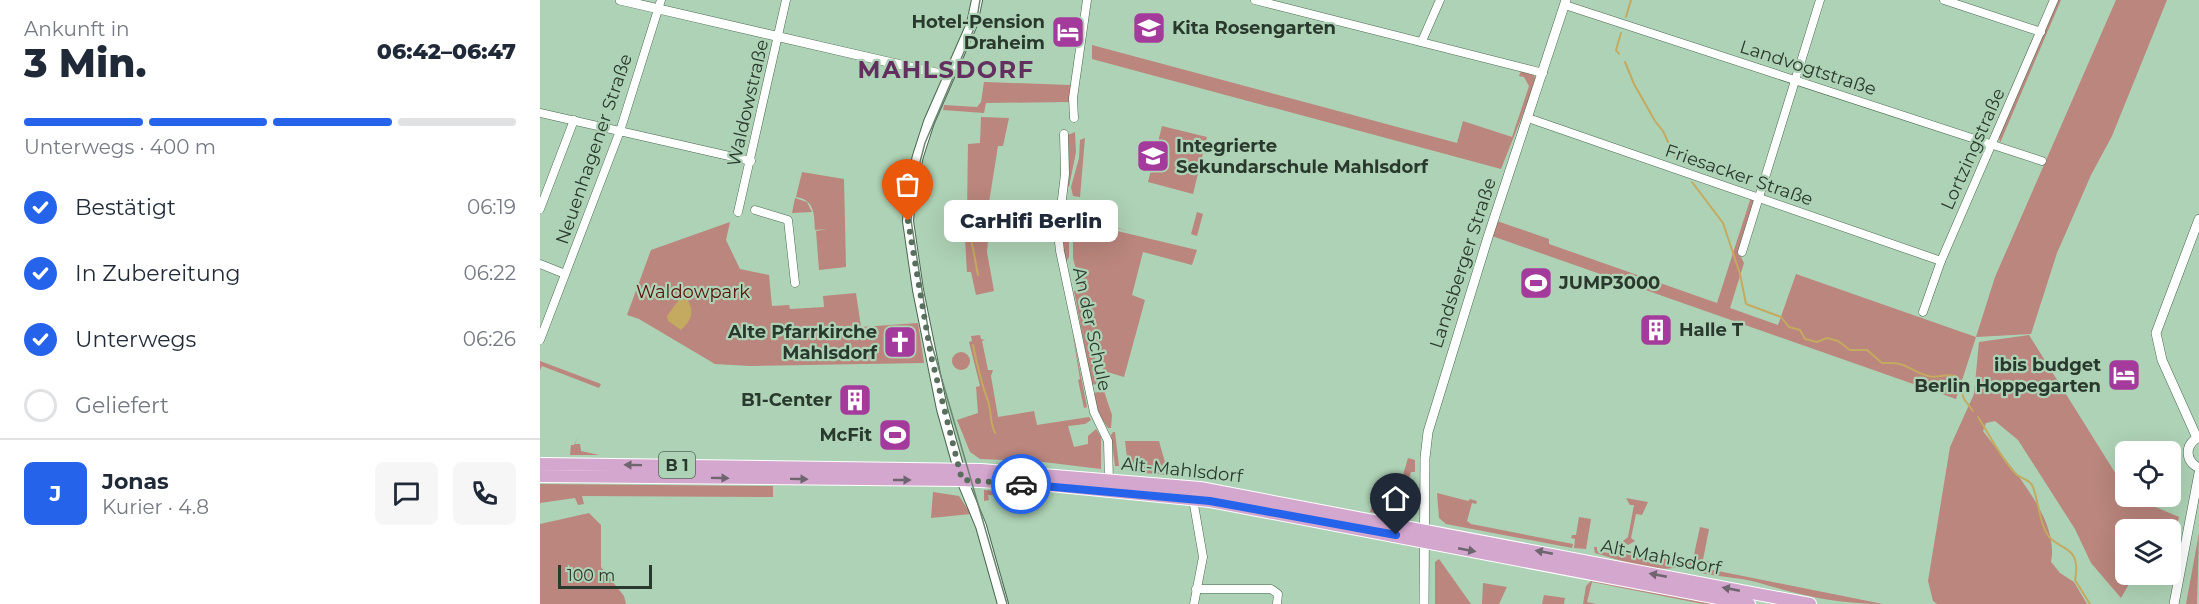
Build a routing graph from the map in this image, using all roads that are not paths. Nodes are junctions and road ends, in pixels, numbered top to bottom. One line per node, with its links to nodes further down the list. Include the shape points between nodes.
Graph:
1 (620, 0): 12 (street)
2 (786, 0): 15 (street, Waldowstraße)
3 (977, 0): 18 (main road, via 972,24)
4 (1087, 0): 21 (street, via 1073,98)
5 (1256, 0): 13 (street)
6 (1302, 0): 13 (street)
7 (1440, 0): 16 (street)
8 (1820, 0): 19 (street)
9 (1944, 0): 14 (street)
10 (2054, 0): 14 (street, Lortzingstraße)
11 (1565, 2): 17 (street, Landsberger Straße); 19 (street, Landvogtstraße)
12 (659, 4): 15 (street); 24 (street, Neuenhagener Straße)
13 (1297, 9): 16 (street)
14 (2041, 32): 26 (street, Lortzingstraße)
15 (778, 36): 18 (street); 27 (street, Waldowstraße)
16 (1422, 41): 17 (street)
17 (1543, 73): 22 (street, Landsberger Straße)
18 (949, 76): 45 (main road, via 918,156 908,221 931,356)
19 (1795, 80): 26 (street, Landvogtstraße); 29 (street)
20 (540, 113): 23 (street)
21 (1074, 118)
22 (1528, 118): 29 (street, Friesacker Straße); 49 (street, Landsberger Straße, via 1428,432)
23 (574, 120): 24 (street); 30 (street)
24 (620, 131): 27 (street); 37 (street, Neuenhagener Straße)
25 (1064, 134): 47 (street, An der Schule, via 1059,242 1094,412 1108,441)
26 (1991, 144): 28 (street, Landvogtstraße); 35 (street, Lortzingstraße)
27 (751, 160): 32 (street, Waldowstraße)
28 (2042, 161)
29 (1758, 197): 34 (street); 35 (street, Friesacker Straße)
30 (540, 209)
31 (755, 210): 38 (street, via 788,220)
32 (738, 212)
33 (2199, 219): 41 (street, via 2156,333 2162,360)
34 (1743, 252)
35 (1941, 261): 39 (street, Lortzingstraße)
36 (540, 264): 37 (street)
37 (566, 274): 40 (street, Neuenhagener Straße)
38 (795, 283)
39 (1923, 312)
40 (540, 340)
41 (2198, 438): 43 (street, via 2189,447 2188,455)
42 (540, 464): 45 (main road, Alt-Mahlsdorf / B 1, one-way to 42)
43 (2199, 468)
44 (2199, 473): 57 (street)
45 (960, 475): 46 (main road, Alt-Mahlsdorf / B 1, one-way to 45); 47 (main road, Alt-Mahlsdorf / B 1); 51 (main road, via 981,526)
46 (540, 476)
47 (1109, 485): 48 (main road, Alt-Mahlsdorf / B 1); 49 (main road, Alt-Mahlsdorf / B 1, via 1200,488)
48 (1193, 499): 49 (main road, Alt-Mahlsdorf / B 1); 50 (street, via 1203,557)
49 (1426, 536): 54 (street, Landsberger Straße); 55 (main road, Alt-Mahlsdorf / B 1, one-way to 55); 56 (main road, Alt-Mahlsdorf / B 1, one-way to 49)
50 (1196, 589): 52 (street); 53 (street, via 1271,589 1278,594)
51 (1003, 604)
52 (1194, 604)
53 (1277, 604)
54 (1424, 604)
55 (1749, 604)
56 (1810, 604)
57 (2174, 604)

